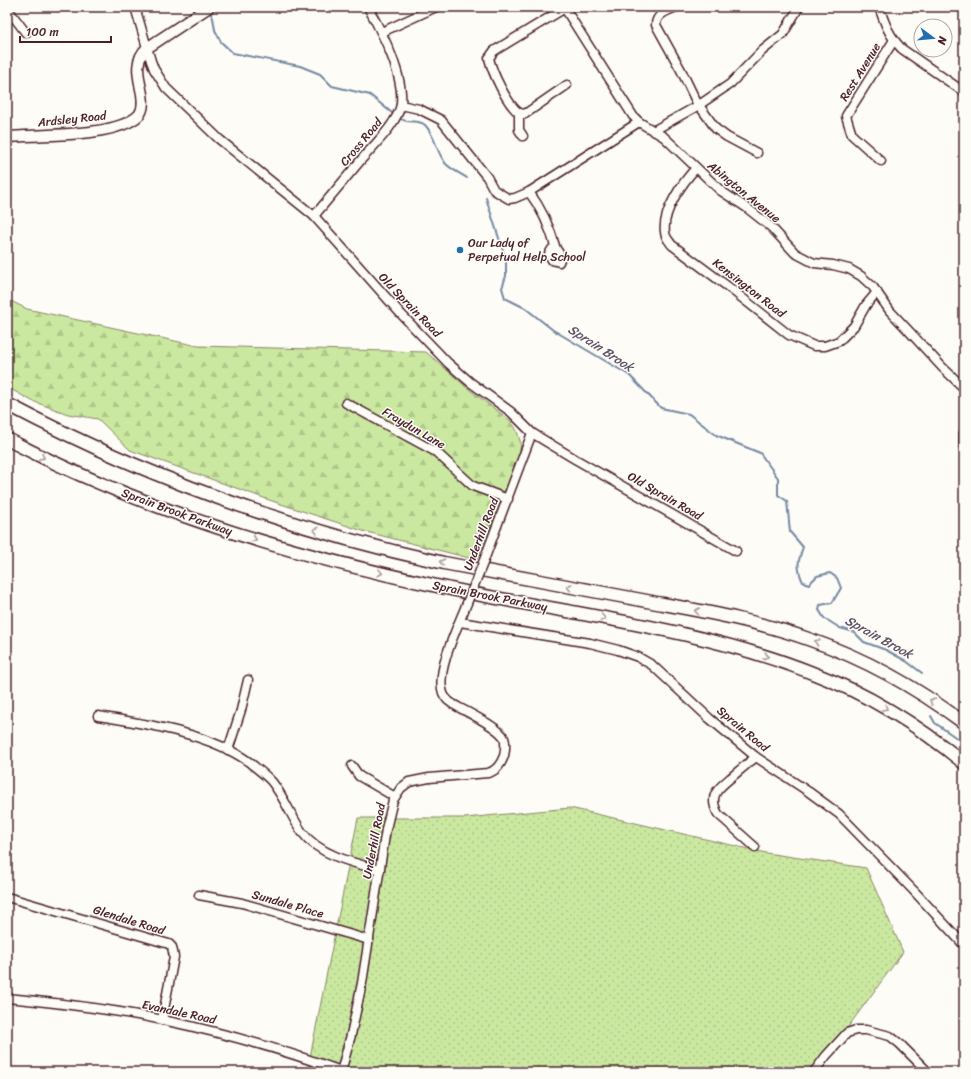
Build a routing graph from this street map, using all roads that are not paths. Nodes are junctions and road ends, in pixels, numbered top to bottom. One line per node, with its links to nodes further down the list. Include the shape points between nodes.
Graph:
1 (136, 7): 13 (street, Old Sprain Road)
2 (368, 7): 10 (street, Cross Road)
3 (436, 7): 10 (street)
4 (676, 7): 17 (street, via 659,16 656,21 658,31)
5 (799, 7): 17 (street, via 783,34 762,51 730,84)
6 (879, 7): 12 (street)
7 (7, 8): 11 (street)
8 (207, 8): 13 (main road)
9 (564, 8): 18 (street, via 494,51 489,58 509,102); 19 (street)
10 (382, 32): 16 (street, Cross Road, via 392,56 400,88)
11 (26, 33)
12 (894, 40): 15 (street, via 902,49); 24 (street, Rest Avenue, via 846,116 852,135)
13 (147, 48): 22 (main road, Ardsley Road, via 138,62 143,107 140,114 133,119 113,128 91,132); 27 (street, Old Sprain Road, via 154,69 166,88 219,139)
14 (567, 85): 18 (street, via 525,114)
15 (964, 92)
16 (401, 105): 26 (street, via 419,109 441,120 487,177 494,190 509,199); 27 (street, Cross Road, via 392,125)
17 (699, 105): 20 (street); 23 (street, via 716,129)
18 (519, 113): 21 (street, via 519,130)
19 (639, 122): 20 (street, Abington Avenue); 26 (street)
20 (654, 131): 25 (street, Abington Avenue, via 664,137)
21 (523, 136)
22 (7, 137)
23 (757, 153)
24 (881, 161)
25 (696, 168): 29 (street, Abington Avenue, via 721,191 772,227 796,253 814,263 849,269 861,276); 29 (street, Kensington Road, via 668,210 665,223 667,239 789,335 814,346 825,346 839,341 854,326)
26 (529, 192): 28 (street, via 550,227)
27 (314, 216): 33 (street, Old Sprain Road, via 448,363 511,412)
28 (556, 249)
29 (877, 292): 30 (street, Abington Avenue, via 908,330)
30 (964, 388)
31 (346, 403): 37 (street, Fraydun Lane, via 436,452 473,486)
32 (7, 404): 42 (highway, Sprain Brook Parkway, one-way to 32, via 891,675 810,639 741,619 444,563 337,536 260,512 169,479 95,447)
33 (532, 433): 37 (street, Underhill Road); 38 (street, Old Sprain Road)
34 (964, 433): 36 (street)
35 (7, 439): 45 (highway, Sprain Brook Parkway, one-way to 45, via 72,472 141,500 288,549 439,587 690,636 775,659 818,674 877,703 915,726)
36 (964, 447)
37 (508, 499): 39 (street, Underhill Road, bridge)
38 (736, 551)
39 (460, 622): 44 (street, Sprain Road, via 590,643 638,657 652,665); 47 (street, Underhill Road, via 444,662 440,682 443,693 454,705 491,725 502,735 505,746 502,761 494,771 488,773 409,782)
40 (248, 680): 43 (street)
41 (98, 716): 43 (street, via 184,734)
42 (964, 723)
43 (228, 750): 49 (street, via 248,762 272,782 302,832 313,843 332,855)
44 (756, 757): 48 (street, via 719,786 714,796 718,814); 53 (street, Sprain Road, via 839,814)
45 (964, 763)
46 (352, 766): 47 (street, via 359,776)
47 (395, 796): 49 (street, Underhill Road)
48 (755, 847)
49 (380, 870): 52 (street, Underhill Road)
50 (199, 895): 52 (street, Sundale Place, via 242,904)
51 (7, 897): 55 (street, Glendale Road, via 169,944 174,957)
52 (368, 940): 56 (street, Underhill Road, via 360,991)
53 (964, 944)
54 (7, 998): 55 (street, Evandale Road, via 80,1006)
55 (162, 1020): 56 (street, Evandale Road, via 222,1033 312,1060)
56 (341, 1072)
57 (814, 1072): 58 (street, via 847,1033 856,1030 890,1036)
58 (928, 1072)

